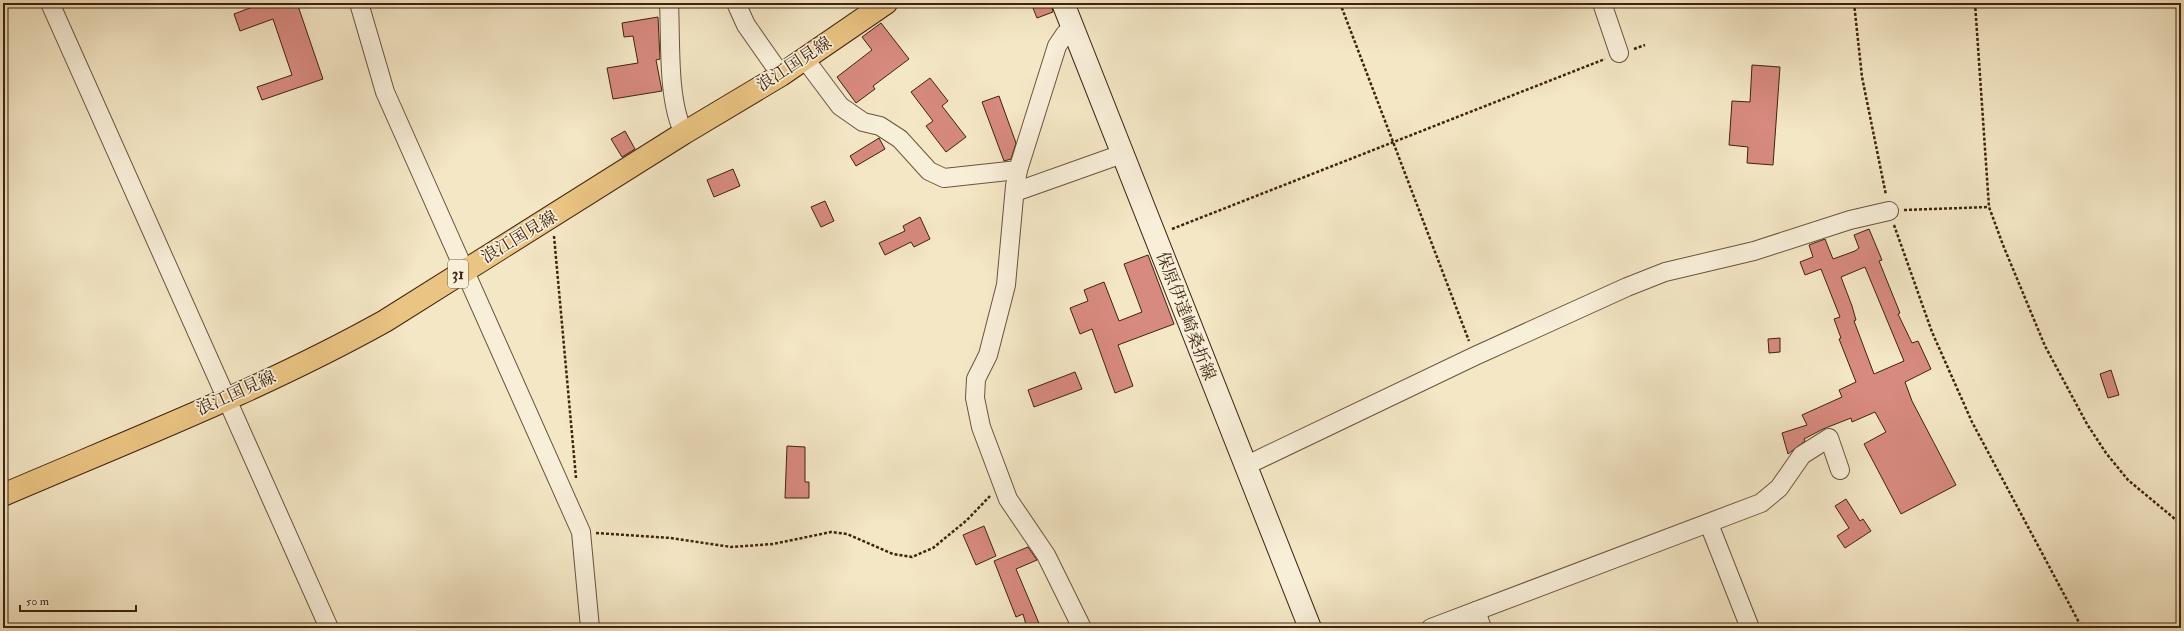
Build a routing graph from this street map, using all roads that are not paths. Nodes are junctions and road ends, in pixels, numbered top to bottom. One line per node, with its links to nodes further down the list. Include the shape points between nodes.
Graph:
1 (50, 3): 18 (street)
2 (358, 3): 17 (street, via 385,92)
3 (669, 3): 12 (street, via 672,78 677,118)
4 (736, 3): 11 (street, via 746,25)
5 (886, 3): 10 (main road, 浪江国見線 / 31)
6 (1063, 3): 8 (main road, 保原伊達崎桑折線)
7 (1602, 3): 9 (street)
8 (1073, 28): 13 (main road, 保原伊達崎桑折線); 14 (street, via 1057,46)
9 (1619, 53)
10 (804, 58): 11 (main road, 浪江国見線 / 31); 14 (street, via 840,106 863,122 880,126 900,139 929,171 944,178)
11 (781, 74): 12 (main road, 浪江国見線 / 31)
12 (684, 133): 17 (main road, 浪江国見線 / 31)
13 (1122, 154): 15 (street); 19 (main road, 保原伊達崎桑折線)
14 (1018, 170): 15 (street)
15 (1015, 192): 26 (street, via 1006,285 990,347 976,379 975,398 981,427 1001,484 1018,516 1046,555)
16 (1889, 211): 19 (street, via 1850,220 1754,251 1665,272 1627,287 1475,356)
17 (464, 270): 18 (main road, 浪江国見線 / 31, via 354,338); 25 (street, via 581,532)
18 (226, 398): 21 (main road, 浪江国見線 / 31); 24 (street)
19 (1245, 466): 27 (main road, 保原伊達崎桑折線)
20 (1840, 470): 22 (street, via 1829,438 1802,455 1779,488 1761,503)
21 (3, 495)
22 (1709, 524): 23 (street); 30 (street)
23 (1476, 611): 28 (street); 29 (street)
24 (329, 628)
25 (590, 628)
26 (1082, 628)
27 (1310, 628)
28 (1431, 628)
29 (1482, 628)
30 (1750, 628)

